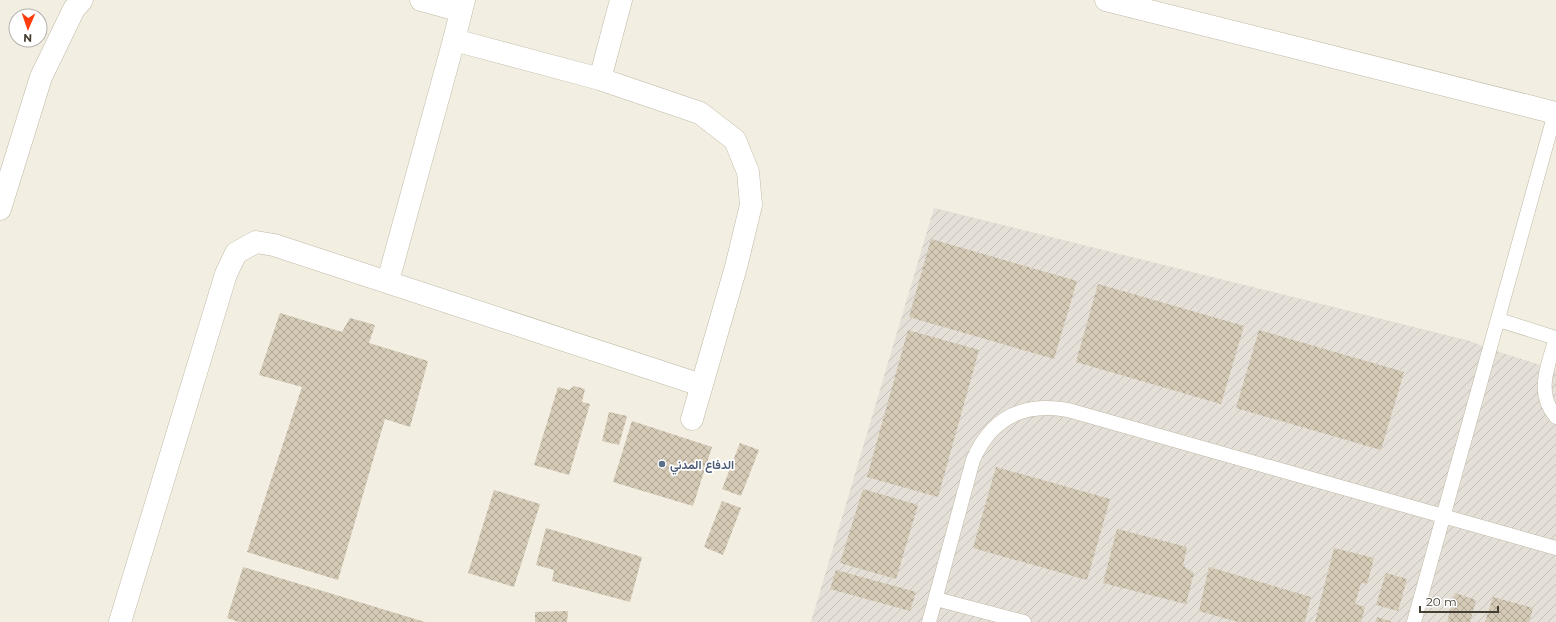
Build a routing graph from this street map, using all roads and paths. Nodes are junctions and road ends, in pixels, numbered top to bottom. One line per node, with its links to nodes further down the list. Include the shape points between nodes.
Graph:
1 (82, 0): 9 (street, via 74,9 41,76)
2 (421, 0): 5 (street)
3 (621, 0): 7 (street)
4 (1106, 0): 8 (street)
5 (463, 5): 6 (street)
6 (454, 40): 7 (street); 10 (street)
7 (600, 79): 13 (street, via 700,113 735,140 748,172 752,205)
8 (1556, 113): 11 (lane)
9 (0, 209)
10 (388, 281): 13 (street); 19 (street, via 274,245 256,242 236,253 226,274)
11 (1499, 320): 12 (lane); 16 (lane)
12 (1556, 338): 14 (lane, via 1543,390 1546,401)
13 (701, 385): 15 (street)
14 (1556, 417)
15 (692, 419)
16 (1443, 516): 17 (lane); 18 (lane, via 1068,410 1034,408 1017,412 1002,420 980,445); 22 (lane)
17 (1556, 548)
18 (936, 599): 20 (lane); 21 (lane)
19 (120, 622)
20 (929, 622)
21 (1024, 622)
22 (1414, 622)

